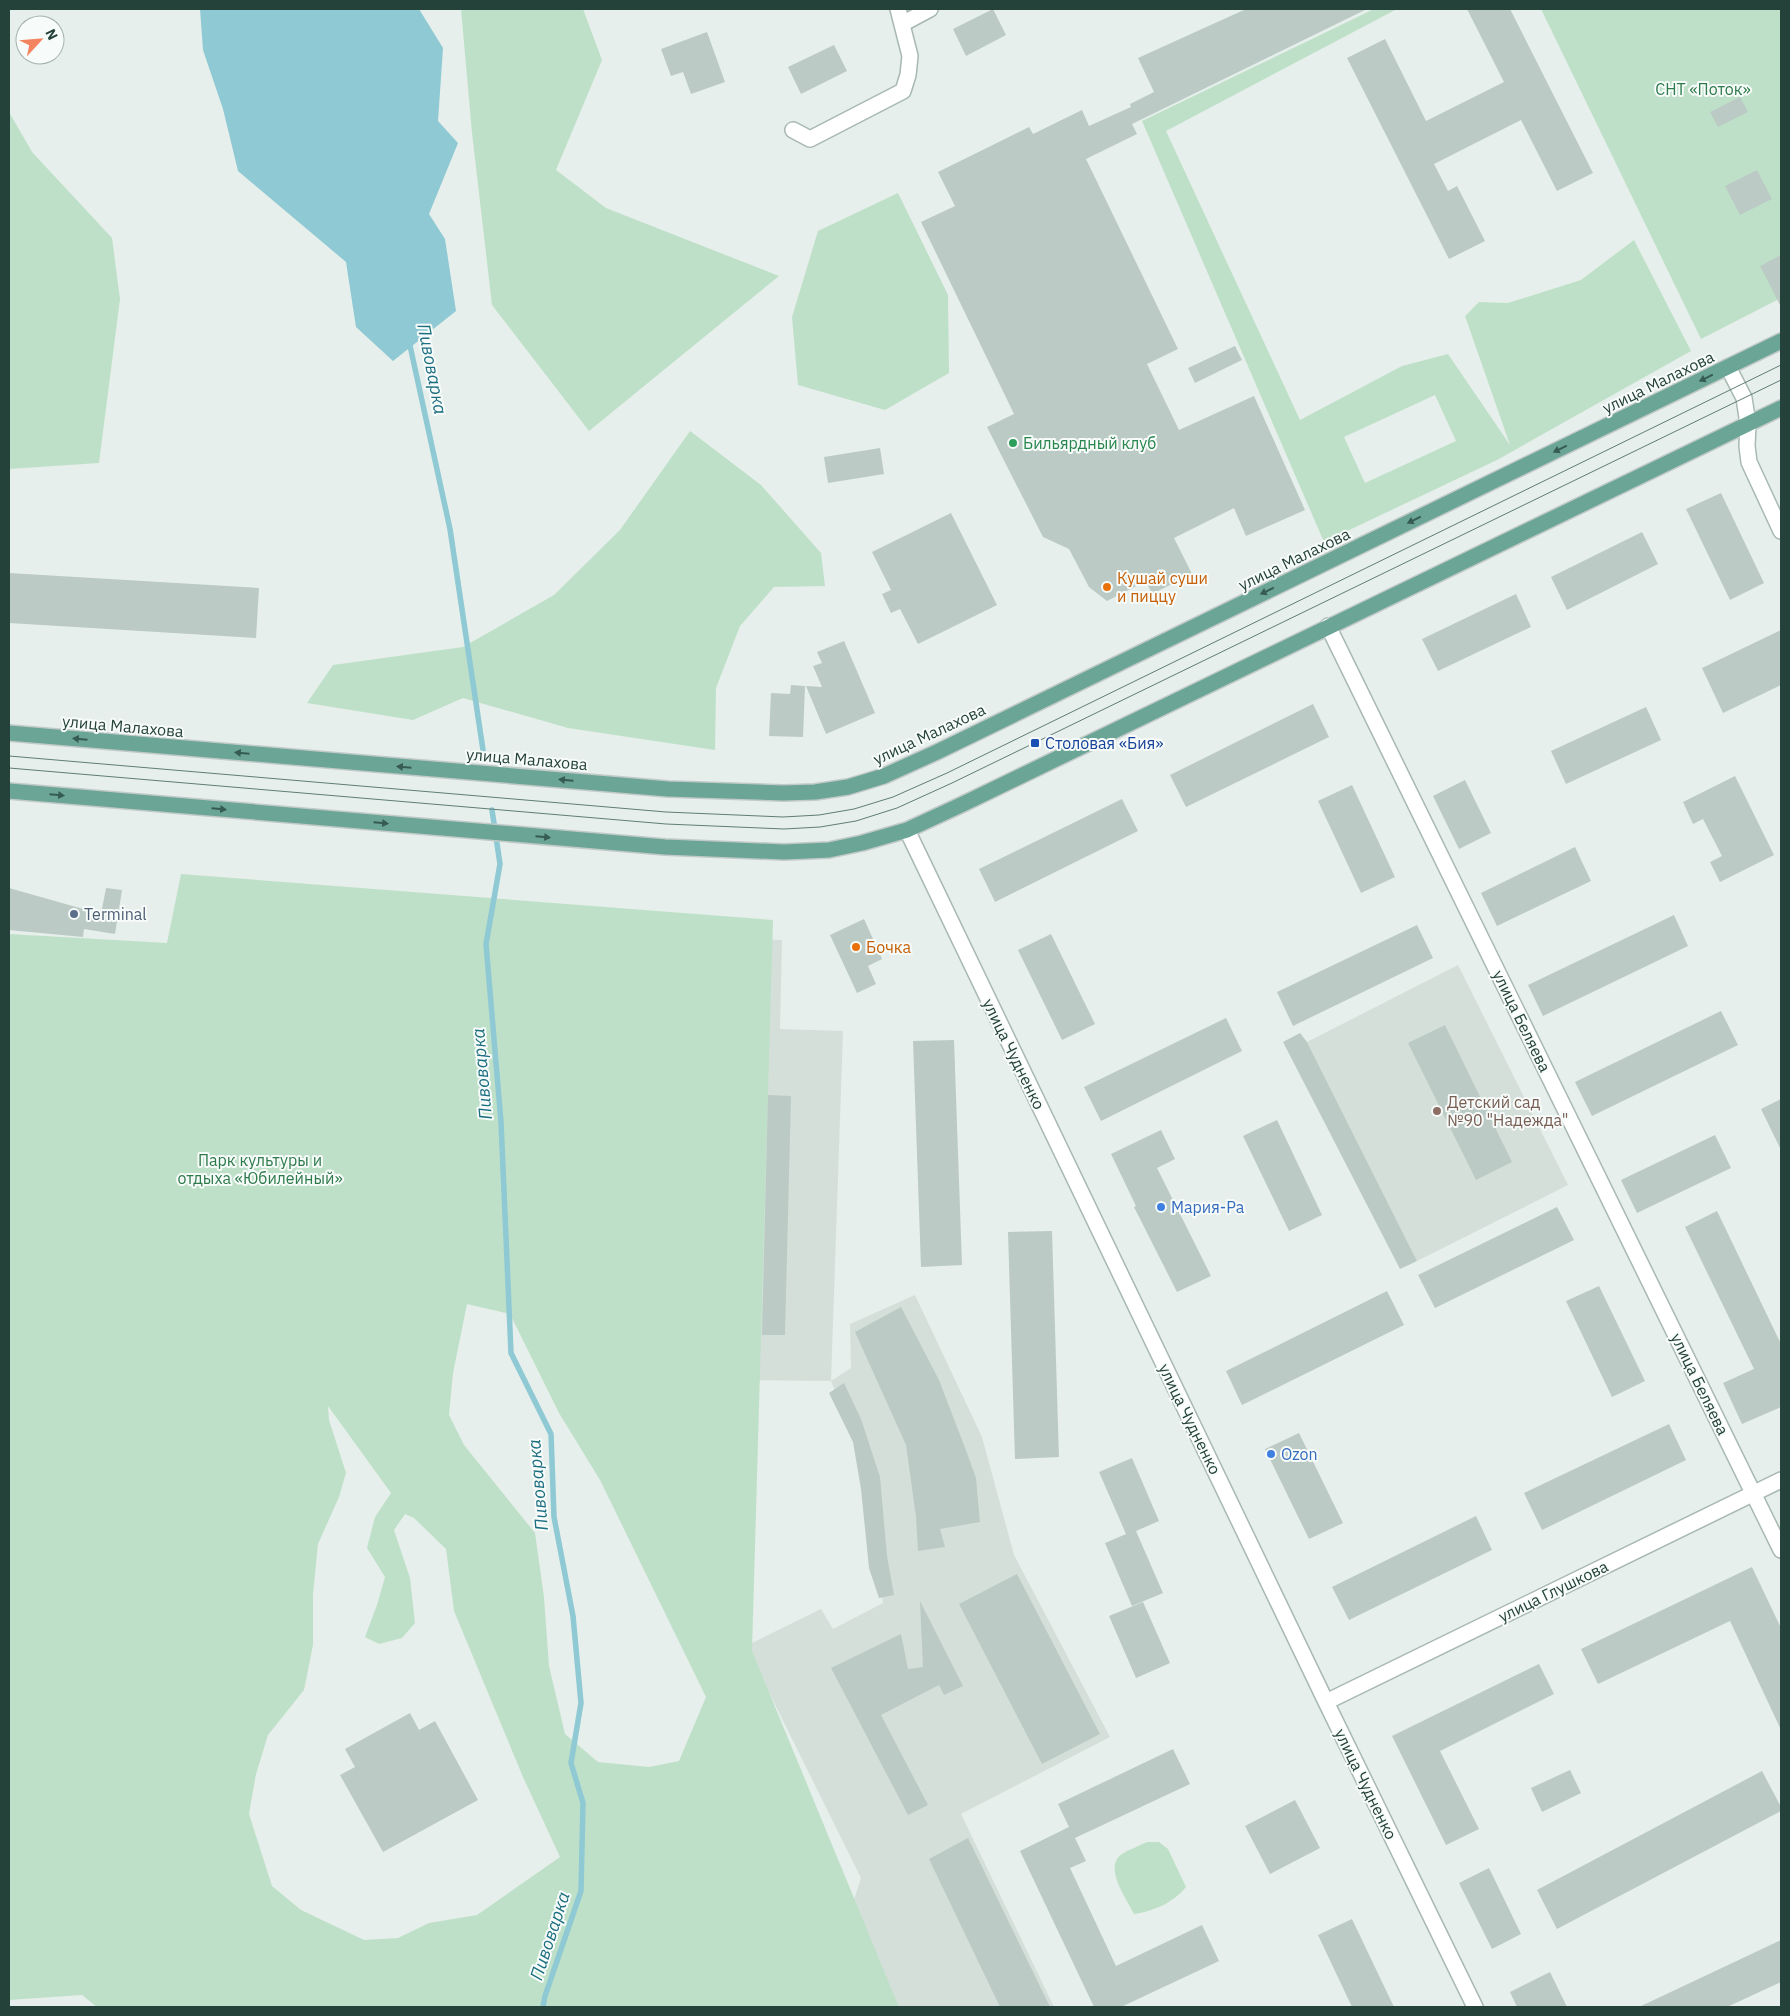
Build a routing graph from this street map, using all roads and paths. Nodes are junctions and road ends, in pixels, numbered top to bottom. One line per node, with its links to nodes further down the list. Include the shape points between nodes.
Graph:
1 (898, 9): 3 (street)
2 (930, 9): 3 (street)
3 (902, 24): 4 (street, via 910,56 903,91 810,139)
4 (793, 130)
5 (1781, 342): 6 (main road, улица Малахова)
6 (1728, 367): 8 (street, via 1744,398); 11 (main road, улица Малахова, one-way to 11, via 937,752 884,776 848,787 783,794 668,789)
7 (1781, 408): 8 (main road)
8 (1748, 424): 9 (street, via 1749,462); 10 (main road)
9 (1781, 531)
10 (1328, 626): 13 (main road); 15 (street, улица Беляева)
11 (9, 734)
12 (9, 791): 13 (main road, one-way to 13, via 665,847 784,852 828,850)
13 (906, 830): 17 (street, улица Чудненко)
14 (1781, 1480): 15 (street, улица Глушкова)
15 (1753, 1494): 16 (street, улица Беляева); 17 (street, улица Глушкова)
16 (1781, 1550)
17 (1326, 1702): 18 (street, улица Чудненко)
18 (1475, 2007)

